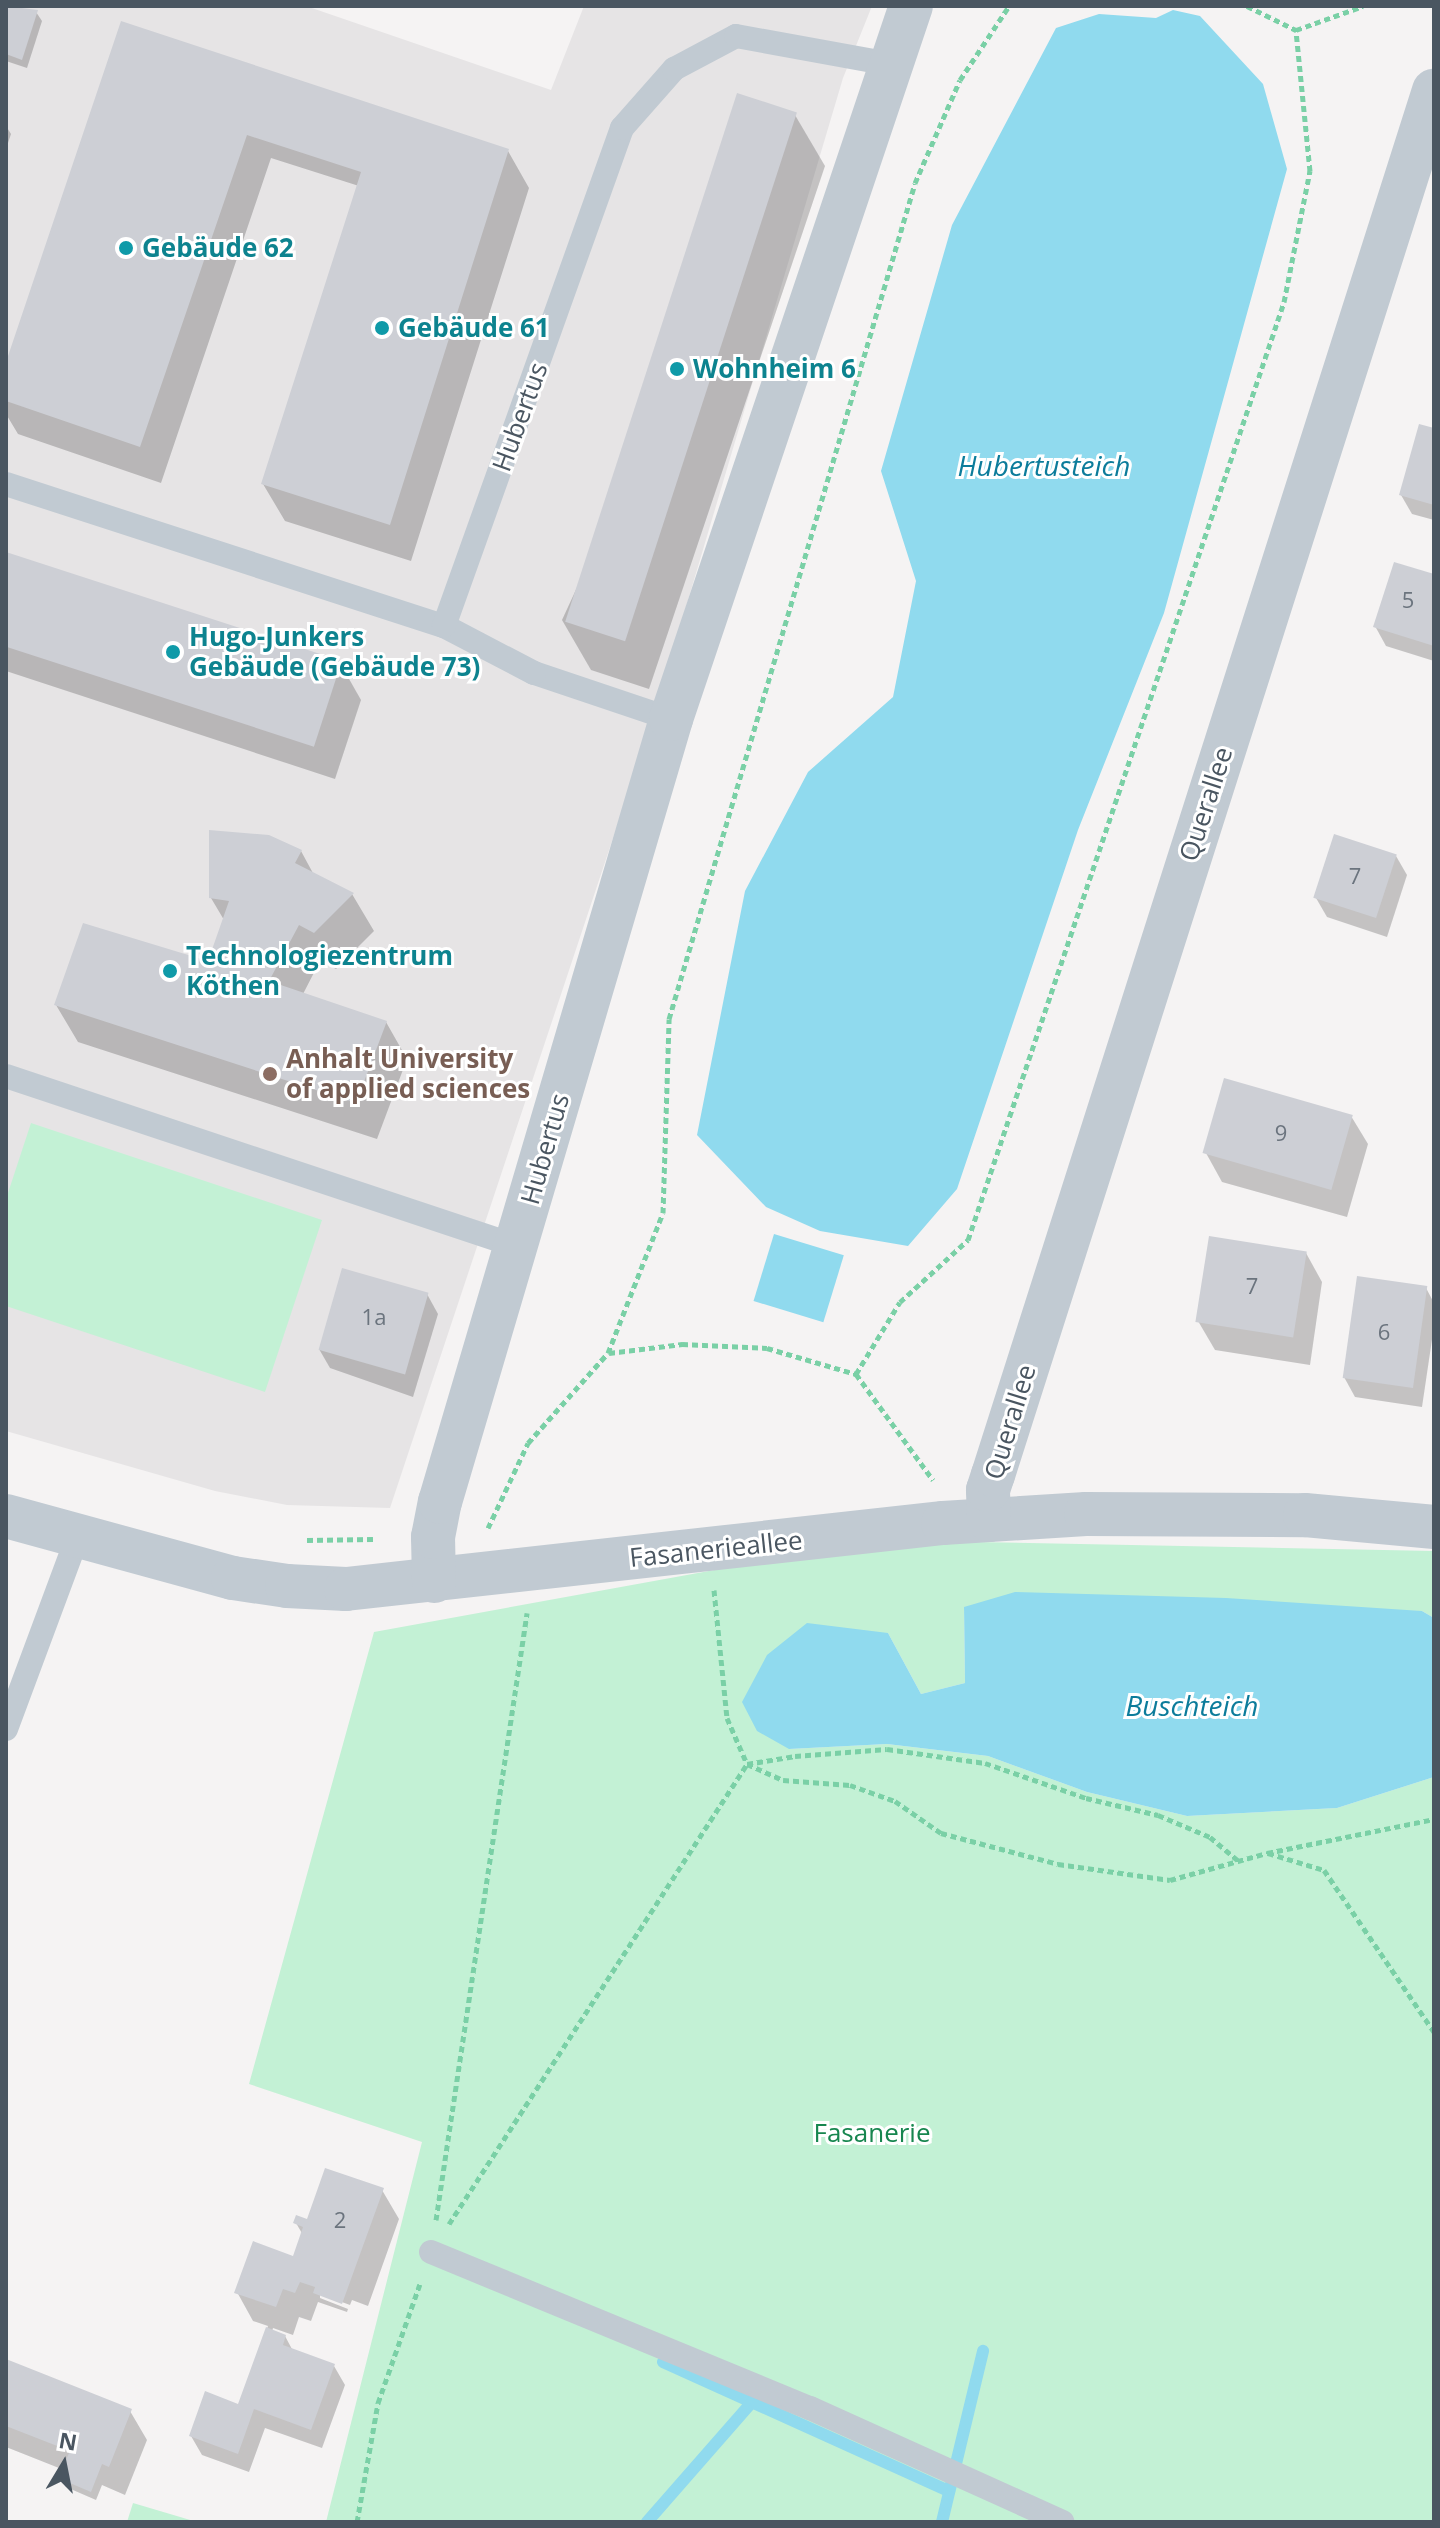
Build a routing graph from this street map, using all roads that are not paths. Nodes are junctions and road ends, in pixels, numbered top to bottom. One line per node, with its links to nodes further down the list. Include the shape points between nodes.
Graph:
1 (911, 6): 2 (street, Hubertus)
2 (890, 64): 5 (lane, Hubertus, via 736,36 674,69 622,128); 6 (street, Hubertus)
3 (1434, 91): 10 (street, Querallee, via 988,1490)
4 (6, 484): 5 (lane)
5 (444, 626): 6 (lane, via 534,673)
6 (671, 719): 8 (street, Hubertus)
7 (6, 1076): 8 (lane)
8 (516, 1246): 13 (street, Hubertus, via 440,1502 433,1537)
9 (6, 1516): 12 (street, Fasanerieallee)
10 (989, 1520): 11 (street, Fasanerieallee, via 1086,1514 1305,1515); 13 (street, Fasanerieallee)
11 (1434, 1527)
12 (78, 1535): 13 (street, Fasanerieallee, via 233,1578 287,1586 346,1589); 14 (lane)
13 (434, 1581)
14 (6, 1729)
15 (431, 2252): 16 (lane)
16 (1062, 2522)

